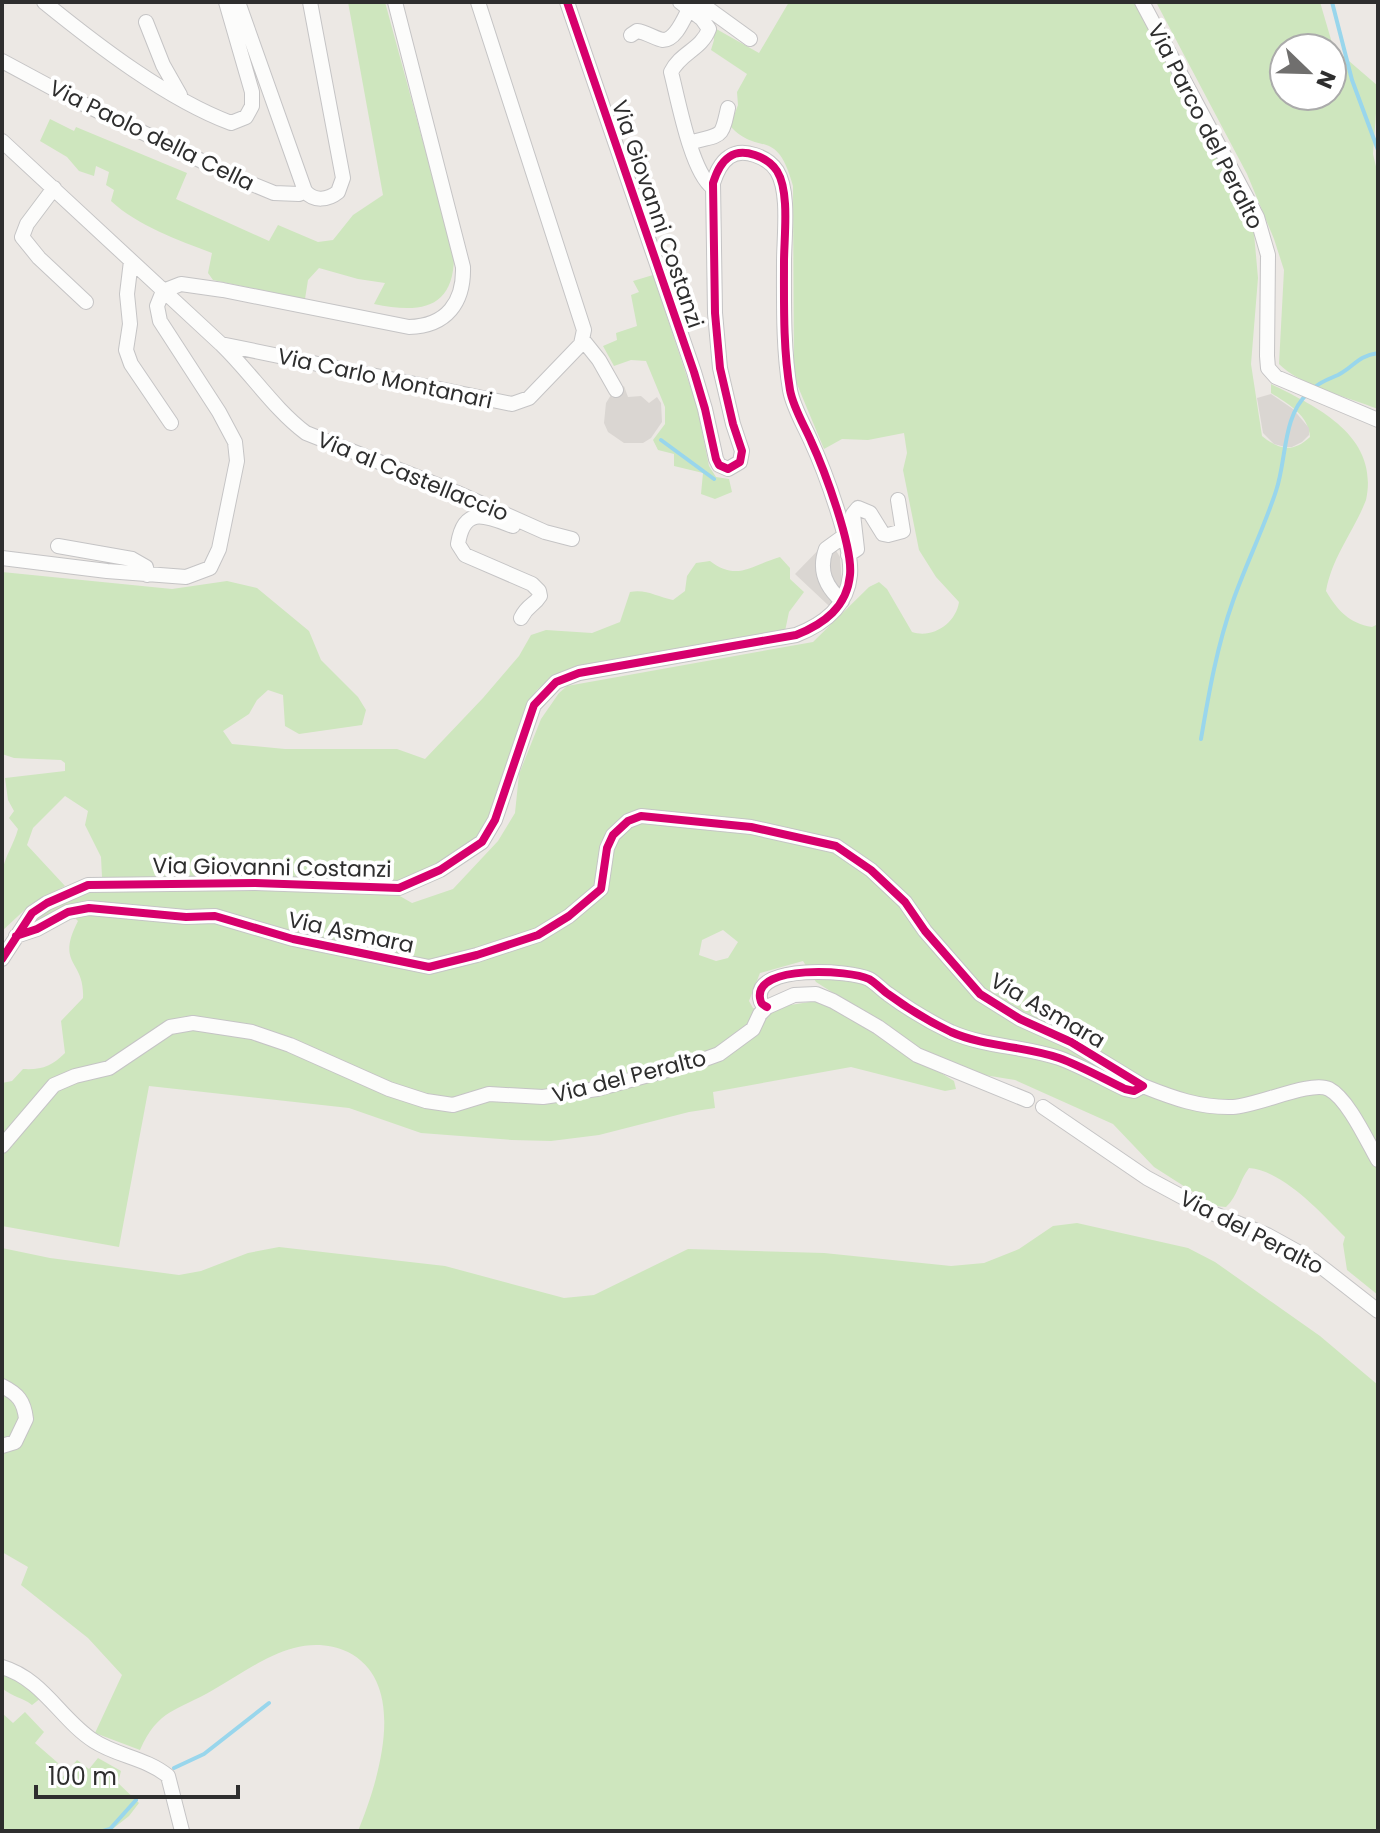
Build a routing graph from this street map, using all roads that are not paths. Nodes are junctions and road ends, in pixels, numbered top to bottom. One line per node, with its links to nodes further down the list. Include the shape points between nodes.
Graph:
1 (44, 2): 14 (street, via 97,45)
2 (226, 2): 14 (street, via 252,92 250,112 231,123)
3 (238, 2): 20 (street)
4 (310, 2): 20 (street, Via Paolo della Cella, via 343,178 333,196 315,198)
5 (395, 2): 22 (street, via 463,267 462,290 449,311 426,325 409,327 223,290 181,284)
6 (478, 2): 24 (street, via 584,326)
7 (567, 2): 18 (street, Via Giovanni Costanzi, via 694,372 716,459 728,469 740,462 742,451 720,368)
8 (1142, 2): 27 (street, Via Parco del Peralto, via 1257,217 1268,255 1270,371)
9 (689, 4): 11 (street, via 669,38 637,31); 12 (street); 17 (street, via 709,29 704,42 677,61 671,72)
10 (146, 22): 14 (street)
11 (631, 35)
12 (750, 39)
13 (2, 61): 20 (street, Via Paolo della Cella, via 248,182 274,193)
14 (182, 99)
15 (728, 108): 17 (street, via 721,134)
16 (2, 141): 19 (street)
17 (689, 143): 18 (street)
18 (712, 187): 31 (street, via 721,166 736,154 767,160 780,177 791,394)
19 (54, 188): 21 (street); 23 (street, via 22,237)
20 (305, 191)
21 (131, 261): 22 (street); 28 (street, via 126,350)
22 (163, 291): 25 (street); 36 (street, via 157,306 160,321 219,412 235,442 237,461 219,549 210,568 186,577)
23 (86, 302)
24 (583, 340): 25 (street, Via Carlo Montanari, via 529,398 512,404); 26 (street)
25 (221, 344): 30 (street, Via al Castellaccio, via 306,433)
26 (616, 390)
27 (1378, 420)
28 (171, 423)
29 (898, 500): 34 (street, via 903,531 883,534 870,513 858,508 853,514 857,549)
30 (545, 532): 32 (street, Via al Castellaccio); 38 (street, Via al Castellaccio, via 539,536 482,515 469,520 459,538 465,555 539,591)
31 (844, 536): 34 (street); 37 (street, via 826,549 822,566 824,579)
32 (572, 539)
33 (58, 546): 36 (street, via 132,559 146,567)
34 (848, 555): 37 (street, via 850,576)
35 (2, 558): 36 (street)
36 (147, 575)
37 (842, 601): 39 (street, Via Giovanni Costanzi, via 828,618 796,635 579,673 556,682 534,705 495,820 482,842 440,870 399,888 103,883 47,903 32,913)
38 (521, 618)
39 (16, 936): 40 (street, Via Giovanni Costanzi); 42 (street, Via Asmara, via 89,908 215,916 293,939 429,967 538,935 569,916 601,889 607,848 628,821 648,815 751,827 836,846 905,902 980,994)
40 (2, 959)
41 (767, 1007): 42 (street, Via Asmara, via 759,994 778,975 846,973 868,979 952,1033 1059,1058 1125,1089); 43 (street, via 794,995 816,994 928,1060); 45 (street, Via del Peralto, via 753,1029 719,1054 697,1062 597,1089 543,1097 489,1094 453,1105 389,1089 252,1032 193,1023 170,1027 109,1068 54,1085)
42 (1143, 1086): 46 (street, via 1193,1105 1235,1107 1313,1086 1327,1088 1339,1096)
43 (1027, 1100)
44 (1043, 1107): 47 (street, Via del Peralto, via 1147,1178 1314,1261)
45 (2, 1146)
46 (1378, 1160)
47 (1378, 1311)
48 (2, 1386): 49 (street, via 17,1393 26,1419 15,1442)
49 (2, 1446)
50 (2, 1667): 51 (street, via 28,1679 96,1743 168,1776)
51 (182, 1831)

